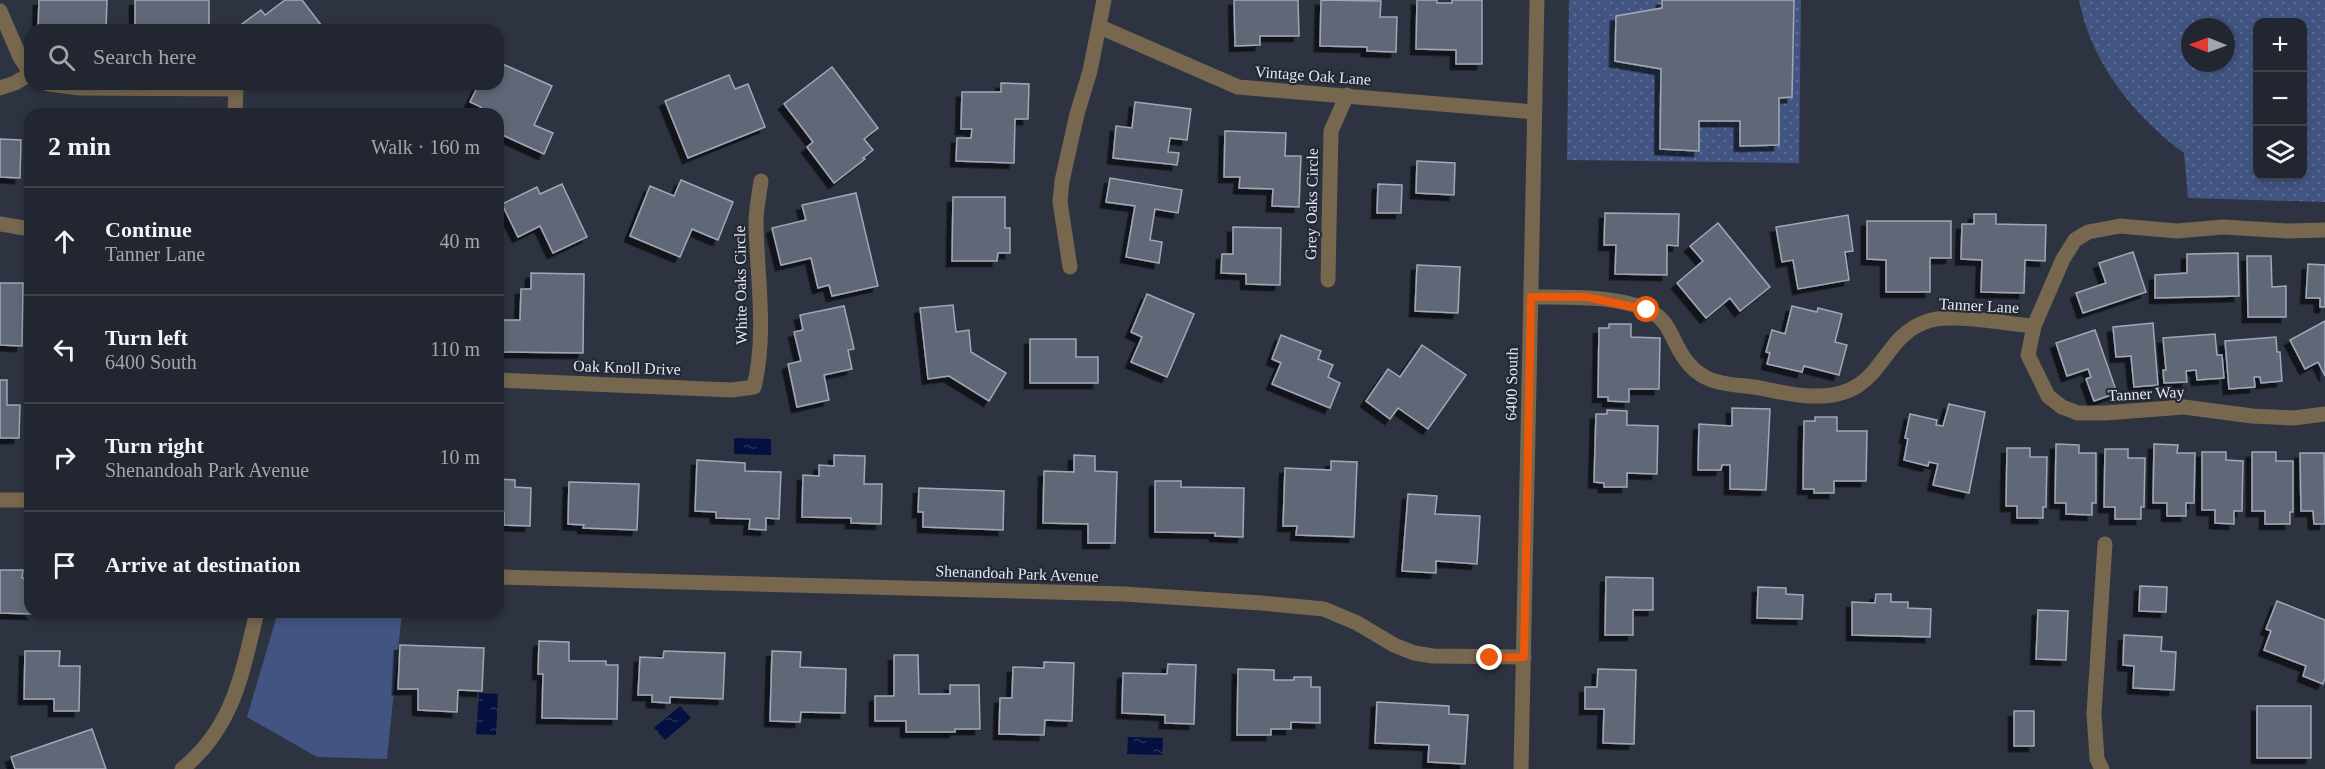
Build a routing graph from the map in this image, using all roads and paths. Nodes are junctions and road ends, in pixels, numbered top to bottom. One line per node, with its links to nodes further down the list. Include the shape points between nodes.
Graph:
1 (1104, 0): 4 (street)
2 (1537, 0): 11 (street, 6400 South)
3 (0, 11): 5 (street)
4 (1100, 27): 9 (street, Vintage Oak Lane, via 1238,87); 16 (street, via 1062,181 1060,202)
5 (24, 63)
6 (24, 76): 7 (street)
7 (0, 88)
8 (236, 90): 10 (street)
9 (1347, 95): 11 (street, Vintage Oak Lane); 17 (street, Grey Oaks Circle, via 1331,131)
10 (236, 108)
11 (1534, 112): 18 (street, 6400 South)
12 (761, 182): 21 (street, White Oaks Circle, via 756,221 760,364)
13 (0, 224): 14 (street)
14 (24, 228)
15 (2325, 230): 19 (street, Tanner Lane, via 2223,227 2177,231 2120,226 2088,232 2069,247)
16 (1070, 267)
17 (1328, 280)
18 (1531, 297): 19 (street, Tanner Lane, via 1587,297 1647,310 1667,324 1685,360 1701,375 1720,382 1812,396 1857,387 1909,331 1927,321 1959,319); 28 (street, 6400 South)
19 (2034, 326): 22 (street, Tanner Way, via 2028,355 2048,396 2071,411 2096,414 2184,407 2252,416 2294,418)
20 (504, 380): 21 (street, Oak Knoll Drive, via 732,390)
21 (754, 387)
22 (2325, 414)
23 (0, 500): 24 (street)
24 (24, 500)
25 (2105, 544): 31 (street, via 2094,713 2097,759)
26 (504, 577): 28 (street, Shenandoah Park Avenue, via 1124,594 1261,603 1324,609 1414,653)
27 (256, 618): 29 (street, via 245,667 228,713 197,757)
28 (1524, 657): 30 (street, 6400 South)
29 (182, 769)
30 (1521, 769)
31 (2102, 769)

